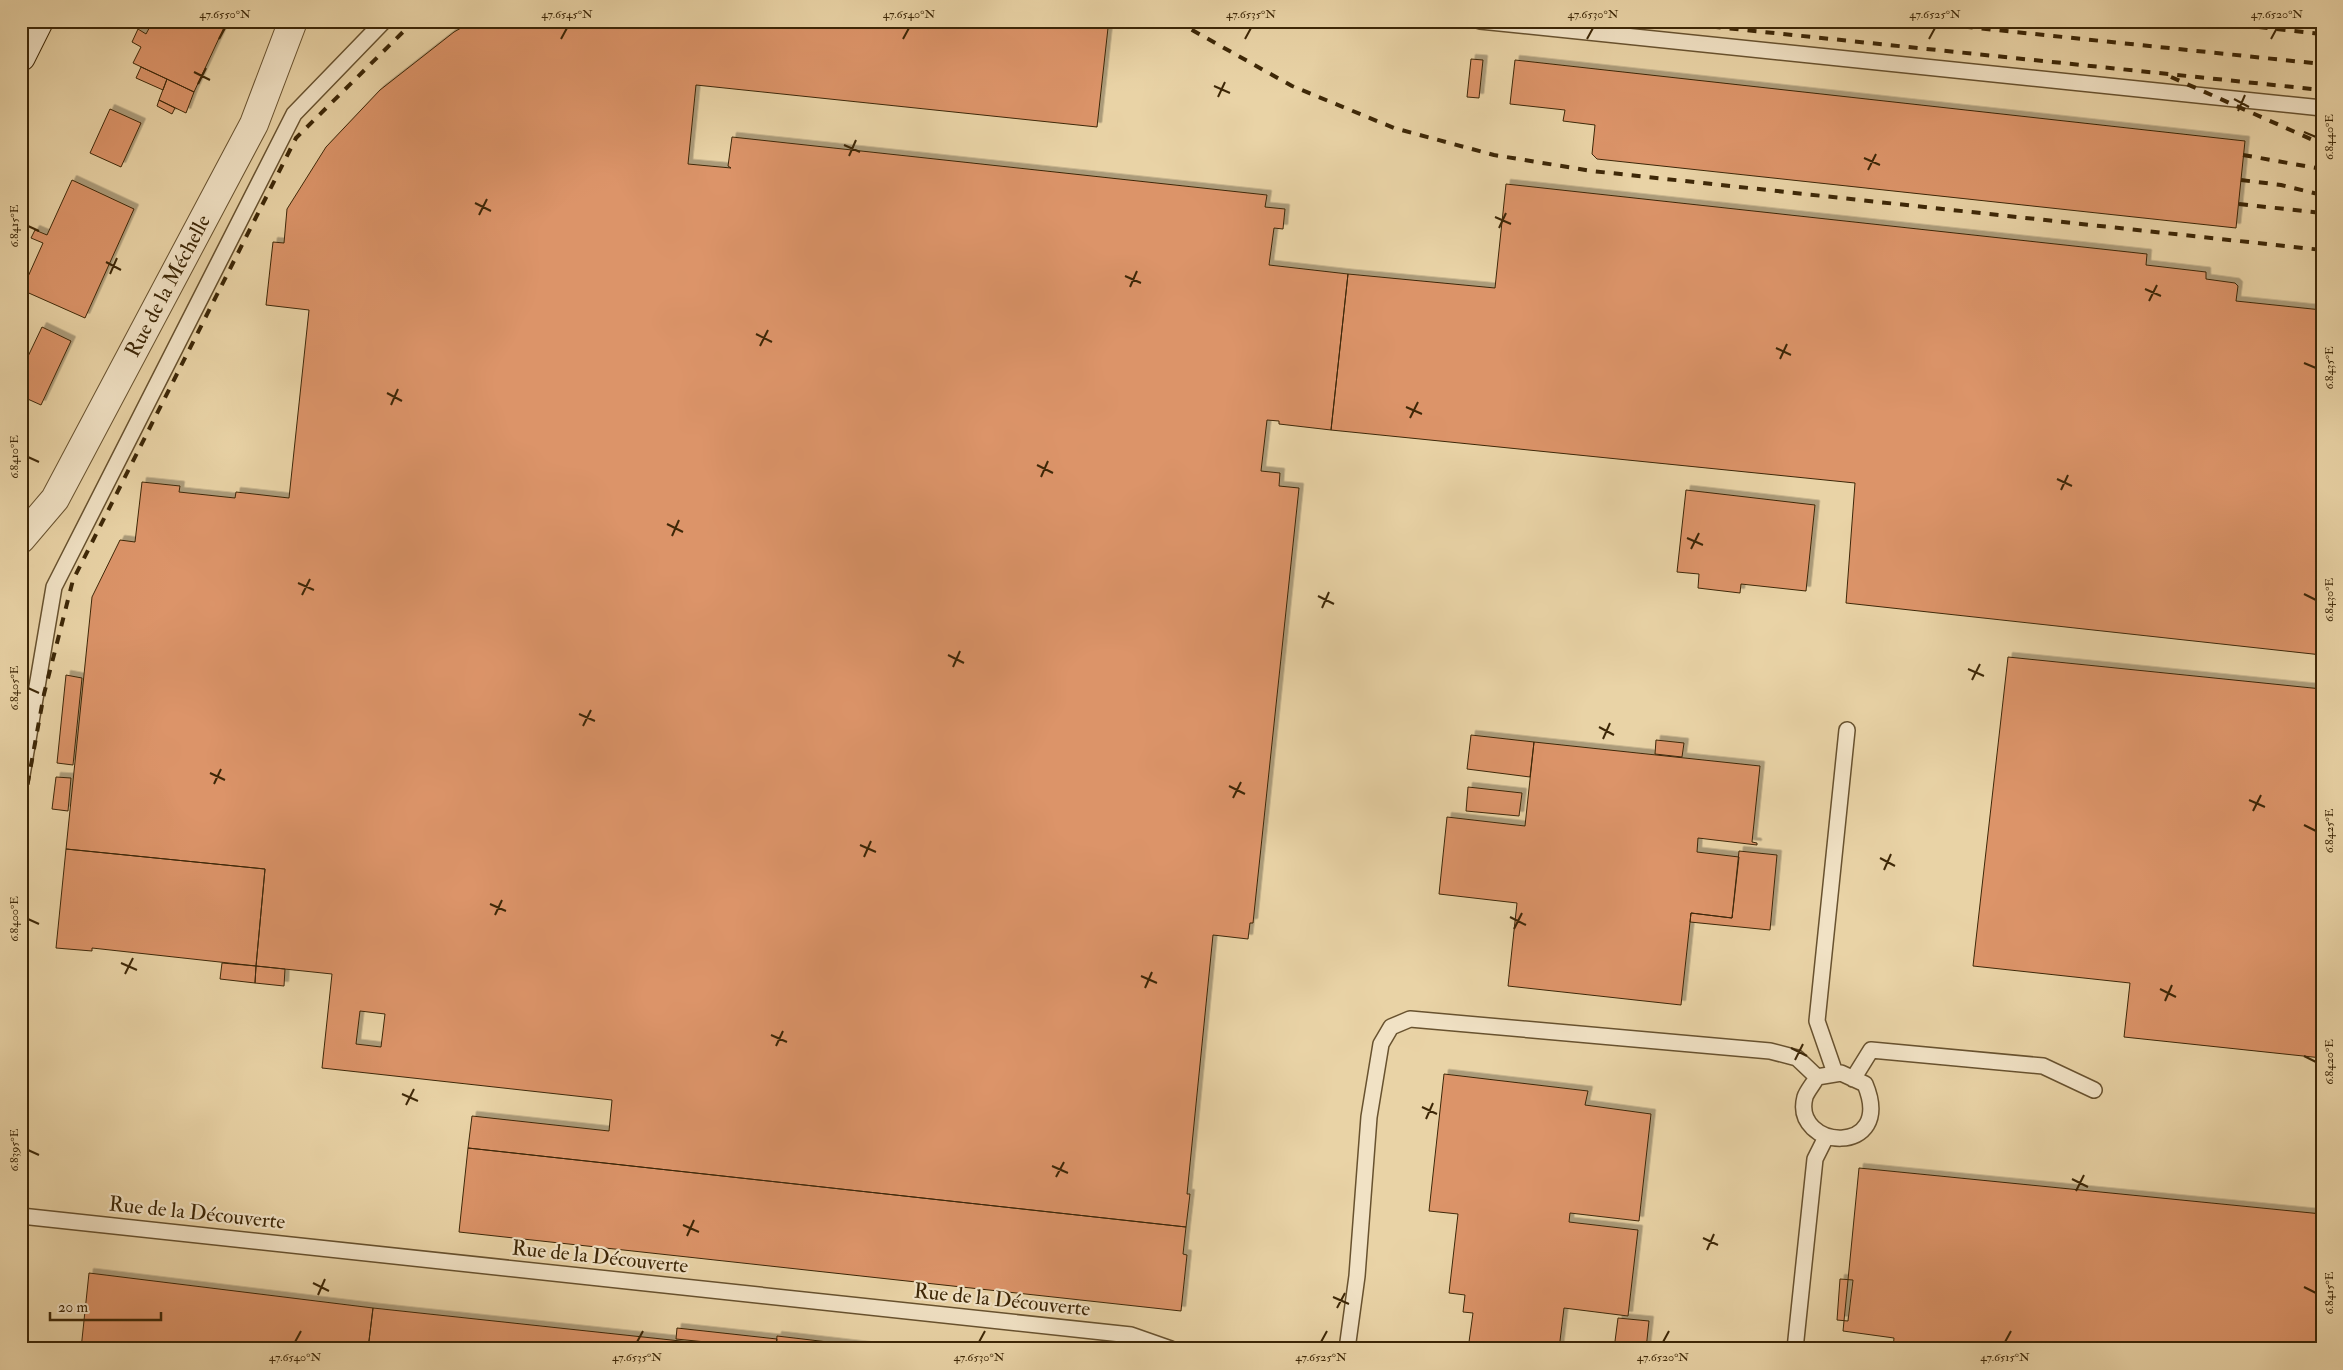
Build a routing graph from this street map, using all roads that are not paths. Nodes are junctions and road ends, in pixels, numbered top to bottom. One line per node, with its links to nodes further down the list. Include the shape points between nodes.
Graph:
1 (39, 21): 5 (street)
2 (293, 21): 7 (street, Rue de la Méchelle, via 254,124 55,499)
3 (384, 21): 9 (lane, via 294,114 54,587)
4 (1480, 21): 6 (lane)
5 (21, 57)
6 (2322, 108)
7 (21, 539)
8 (1847, 730): 10 (lane, via 1817,1021)
9 (21, 781)
10 (1835, 1074): 11 (lane); 12 (lane)
11 (1817, 1077): 14 (lane, via 1805,1097 1806,1114 1814,1129); 17 (lane, via 1797,1058 1770,1052 1410,1019 1391,1027 1381,1044 1369,1118 1357,1276)
12 (1853, 1079): 13 (lane, via 1871,1050 2043,1066); 14 (lane, via 1864,1084 1871,1100 1870,1121 1858,1134 1841,1139)
13 (2094, 1090)
14 (1826, 1138): 18 (lane, via 1815,1159)
15 (21, 1216): 16 (lane, Rue de la Découverte, via 1130,1335)
16 (1171, 1349)
17 (1347, 1349)
18 (1795, 1349)

